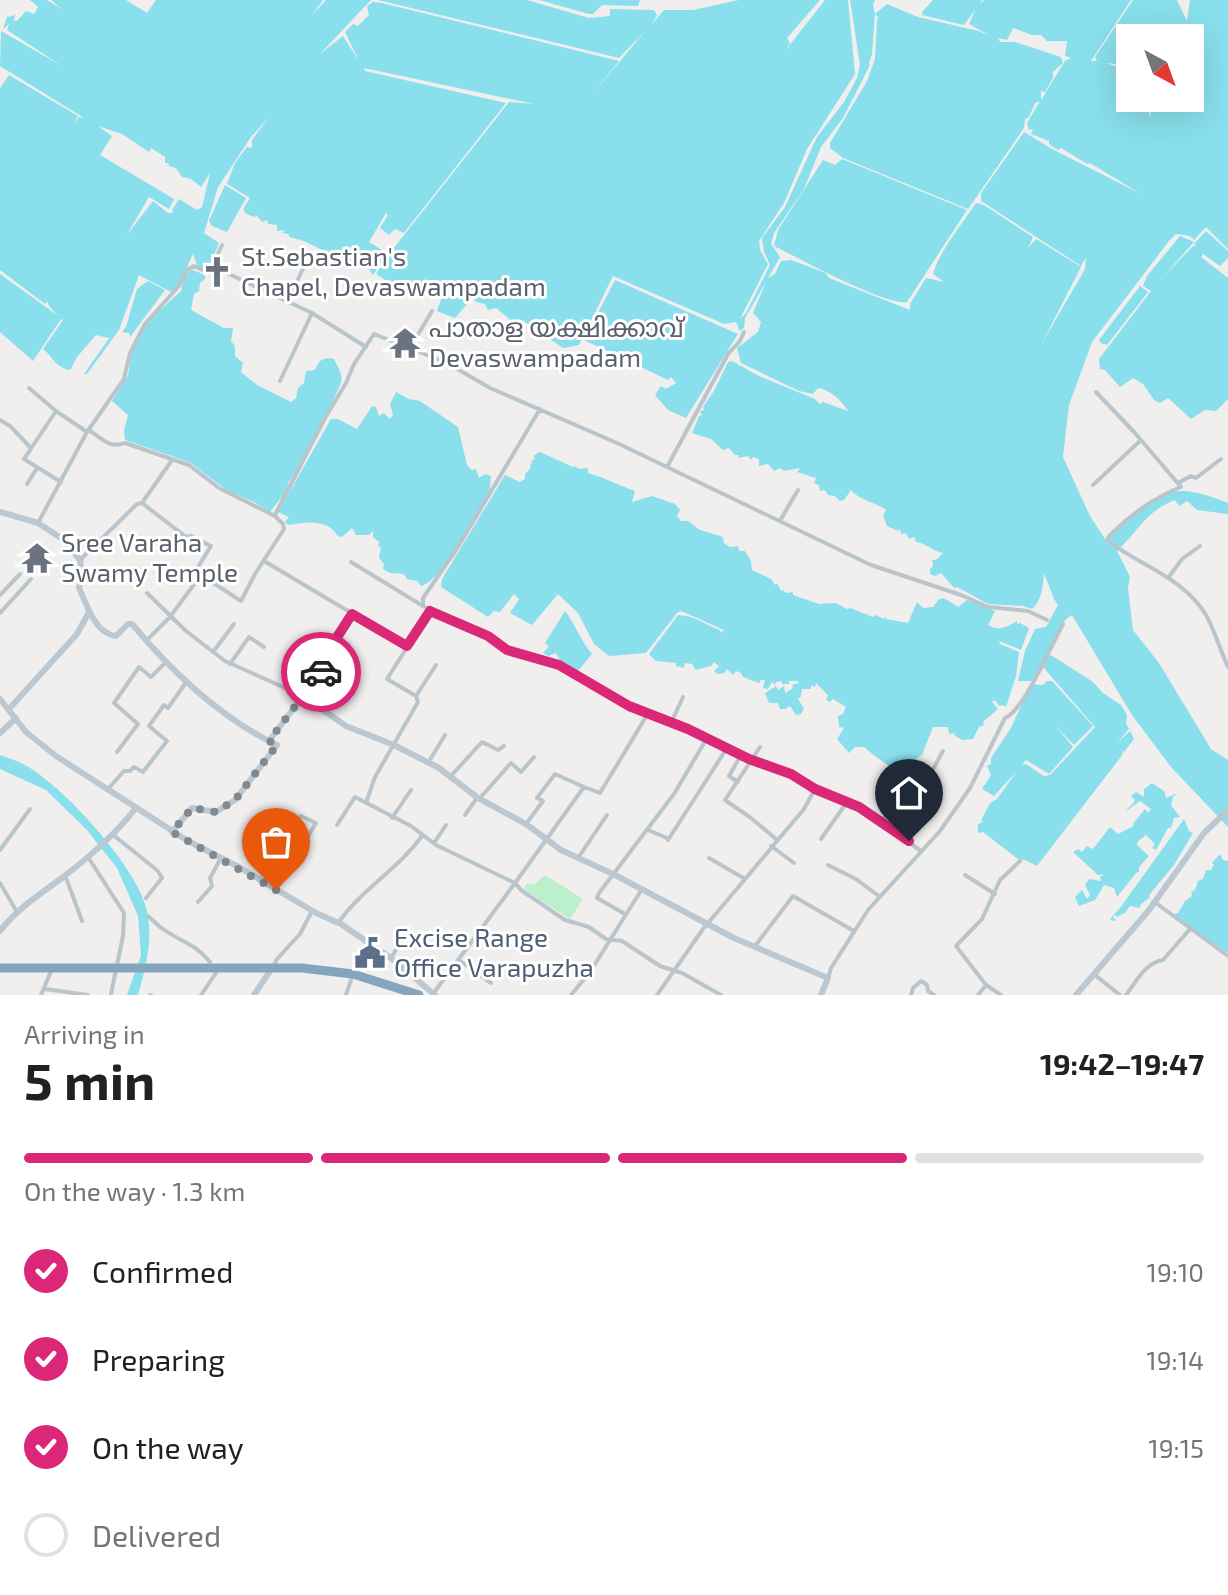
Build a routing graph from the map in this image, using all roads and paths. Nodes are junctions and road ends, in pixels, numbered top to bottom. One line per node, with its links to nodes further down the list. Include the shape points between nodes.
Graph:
1 (222, 245): 2 (street)
2 (212, 266): 4 (street); 16 (street, via 209,273 194,266 188,269 145,324 124,379)
3 (304, 266): 4 (street)
4 (288, 301): 6 (street)
5 (432, 311): 9 (street)
6 (312, 313): 8 (street); 10 (street)
7 (744, 332): 21 (street)
8 (366, 347): 9 (street, via 374,334); 30 (street)
9 (410, 348): 13 (street)
10 (280, 381)
11 (29, 388): 14 (street)
12 (1096, 392): 17 (street)
13 (540, 409): 21 (street); 43 (street, via 423,598)
14 (56, 411): 16 (street); 18 (street)
15 (0, 420): 18 (street)
16 (88, 431): 20 (street, via 110,446 125,443); 23 (street)
17 (1141, 440): 24 (street); 26 (street)
18 (30, 447): 22 (street, via 24,459)
19 (1221, 459): 24 (street, via 1196,478)
20 (172, 460): 28 (street); 30 (street)
21 (667, 467): 31 (street)
22 (37, 468): 23 (street); 25 (street)
23 (61, 482): 32 (street)
24 (1178, 483): 39 (street, via 1180,488 1143,506 1107,540)
25 (27, 484)
26 (1093, 485)
27 (798, 490): 31 (street)
28 (142, 503): 34 (street); 38 (street, via 186,537 211,546 198,567)
29 (0, 512): 32 (street)
30 (275, 516): 35 (street, via 284,529)
31 (780, 519): 49 (street, via 903,577 988,607 1028,611)
32 (38, 523): 34 (street, via 64,540)
33 (1200, 546): 39 (street)
34 (80, 560): 46 (street, via 79,588)
35 (263, 561): 38 (street, via 241,601); 47 (street)
36 (351, 562): 43 (street)
37 (20, 574): 42 (street)
38 (201, 575): 48 (street)
39 (1168, 578): 59 (street, via 1207,617)
40 (31, 579): 45 (street)
41 (147, 593): 48 (street)
42 (0, 595)
43 (423, 606): 44 (street)
44 (430, 611): 53 (street); 66 (street, via 507,650 559,665)
45 (0, 613)
46 (88, 614): 52 (street, via 113,637 130,623); 65 (street, via 77,634)
47 (352, 614): 53 (street); 61 (street)
48 (170, 617): 52 (street); 55 (street)
49 (1047, 620)
50 (234, 624): 55 (street)
51 (1063, 624): 113 (street, via 1015,713 1005,718 970,788)
52 (146, 641): 56 (street)
53 (407, 646): 62 (street, via 387,679)
54 (264, 647): 57 (street, via 249,637)
55 (213, 652): 57 (street)
56 (166, 662): 60 (street); 78 (street, via 151,677 139,667 114,703 138,724)
57 (230, 664): 61 (street)
58 (436, 665): 62 (street)
59 (1228, 667)
60 (187, 681): 72 (street, via 224,715); 86 (street, via 149,726 167,741 143,772 134,767 124,771)
61 (303, 696): 72 (street); 73 (street, via 346,726)
62 (416, 696): 73 (street, via 418,702)
63 (683, 697): 68 (street)
64 (0, 699): 65 (street)
65 (9, 709): 67 (street)
66 (647, 715): 68 (street); 85 (street, via 600,793)
67 (16, 718): 69 (street); 86 (street, via 56,756)
68 (671, 723): 71 (street)
69 (0, 733)
70 (445, 735): 82 (street)
71 (707, 738): 76 (street); 103 (street)
72 (269, 741): 104 (street, via 277,745 235,800 216,812 192,808)
73 (394, 745): 82 (street); 91 (street)
74 (504, 746): 83 (street, via 498,750 482,742)
75 (760, 747): 81 (street)
76 (727, 748): 79 (street); 103 (street, via 668,839)
77 (943, 751): 99 (street, via 925,784 907,782)
78 (117, 752)
79 (741, 755): 81 (street); 84 (street, via 729,776)
80 (534, 757): 89 (street, via 521,772 511,763)
81 (753, 760): 84 (street); 87 (street)
82 (428, 763): 83 (street)
83 (450, 777): 89 (street)
84 (738, 782): 107 (street, via 725,800)
85 (584, 787): 100 (street, via 555,774); 109 (street)
86 (108, 789): 93 (street)
87 (815, 789): 90 (street); 107 (street)
88 (411, 790): 98 (street)
89 (478, 798): 95 (street); 100 (street)
90 (847, 802): 99 (street); 108 (street)
91 (366, 803): 98 (street); 101 (street, via 355,797)
92 (30, 809): 112 (street)
93 (135, 809): 104 (street); 105 (street)
94 (1228, 810): 133 (street, via 1204,833)
95 (465, 815)
96 (607, 815): 116 (street)
97 (301, 816): 128 (street, via 316,823)
98 (392, 818): 106 (street)
99 (881, 822): 113 (street)
100 (526, 824): 109 (street)
101 (337, 825)
102 (446, 825): 110 (street)
103 (648, 830): 121 (street)
104 (172, 832): 115 (street)
105 (112, 834): 114 (street); 131 (street, via 162,878)
106 (423, 835): 110 (street); 139 (street)
107 (776, 839): 111 (street)
108 (821, 839)
109 (547, 841): 116 (street); 126 (street)
110 (434, 843): 126 (street)
111 (771, 846): 119 (street); 124 (street)
112 (0, 850)
113 (921, 851): 130 (street)
114 (87, 857): 122 (street); 154 (street, via 124,913)
115 (221, 858): 128 (street); 132 (street, via 210,878 212,886)
116 (578, 858): 121 (street)
117 (709, 858): 124 (street)
118 (1020, 861): 129 (street, via 1000,880)
119 (794, 863)
120 (828, 865): 130 (street)
121 (613, 874): 127 (street); 136 (street, via 597,898)
122 (65, 875): 135 (street); 138 (street)
123 (965, 875): 129 (street)
124 (745, 879): 140 (street)
125 (0, 883): 135 (street)
126 (515, 883): 145 (street, via 565,920); 149 (street)
127 (642, 889): 136 (street); 140 (street)
128 (276, 890): 134 (street)
129 (995, 894): 160 (street, via 982,919 956,946)
130 (880, 897): 143 (street)
131 (146, 898)
132 (198, 902)
133 (1155, 902): 141 (street); 157 (street)
134 (312, 911): 139 (street); 151 (street)
135 (17, 912): 142 (street)
136 (625, 914): 145 (street)
137 (148, 916): 150 (street)
138 (82, 921)
139 (338, 923): 148 (street)
140 (707, 924): 146 (street); 155 (street)
141 (1190, 929): 147 (street); 180 (street)
142 (0, 931)
143 (854, 931): 146 (street, via 793,896); 158 (street)
144 (406, 933): 148 (street)
145 (610, 939): 155 (street); 171 (street)
146 (755, 946): 158 (street)
147 (1228, 956)
148 (391, 958): 163 (street)
149 (459, 960): 159 (street); 163 (street)
150 (214, 964): 151 (highway); 154 (highway); 167 (street)
151 (273, 967): 156 (highway); 168 (street)
152 (0, 968): 153 (highway)
153 (52, 968): 154 (highway); 161 (street)
154 (114, 968): 162 (street)
155 (672, 971): 172 (street); 173 (street)
156 (353, 974): 169 (street); 170 (highway)
157 (1095, 975): 178 (street); 179 (street)
158 (828, 978): 164 (street)
159 (491, 983)
160 (986, 985): 176 (street); 177 (street)
161 (45, 989): 165 (street); 166 (street)
162 (111, 994)
163 (434, 994)
164 (824, 994)
165 (41, 995)
166 (88, 995)
167 (201, 995)
168 (254, 995)
169 (346, 995)
170 (419, 995)
171 (571, 995)
172 (657, 995)
173 (721, 995)
174 (911, 995): 175 (street, via 921,981)
175 (934, 995)
176 (978, 995)
177 (1001, 995)
178 (1076, 995)
179 (1120, 995)
180 (1126, 995)

